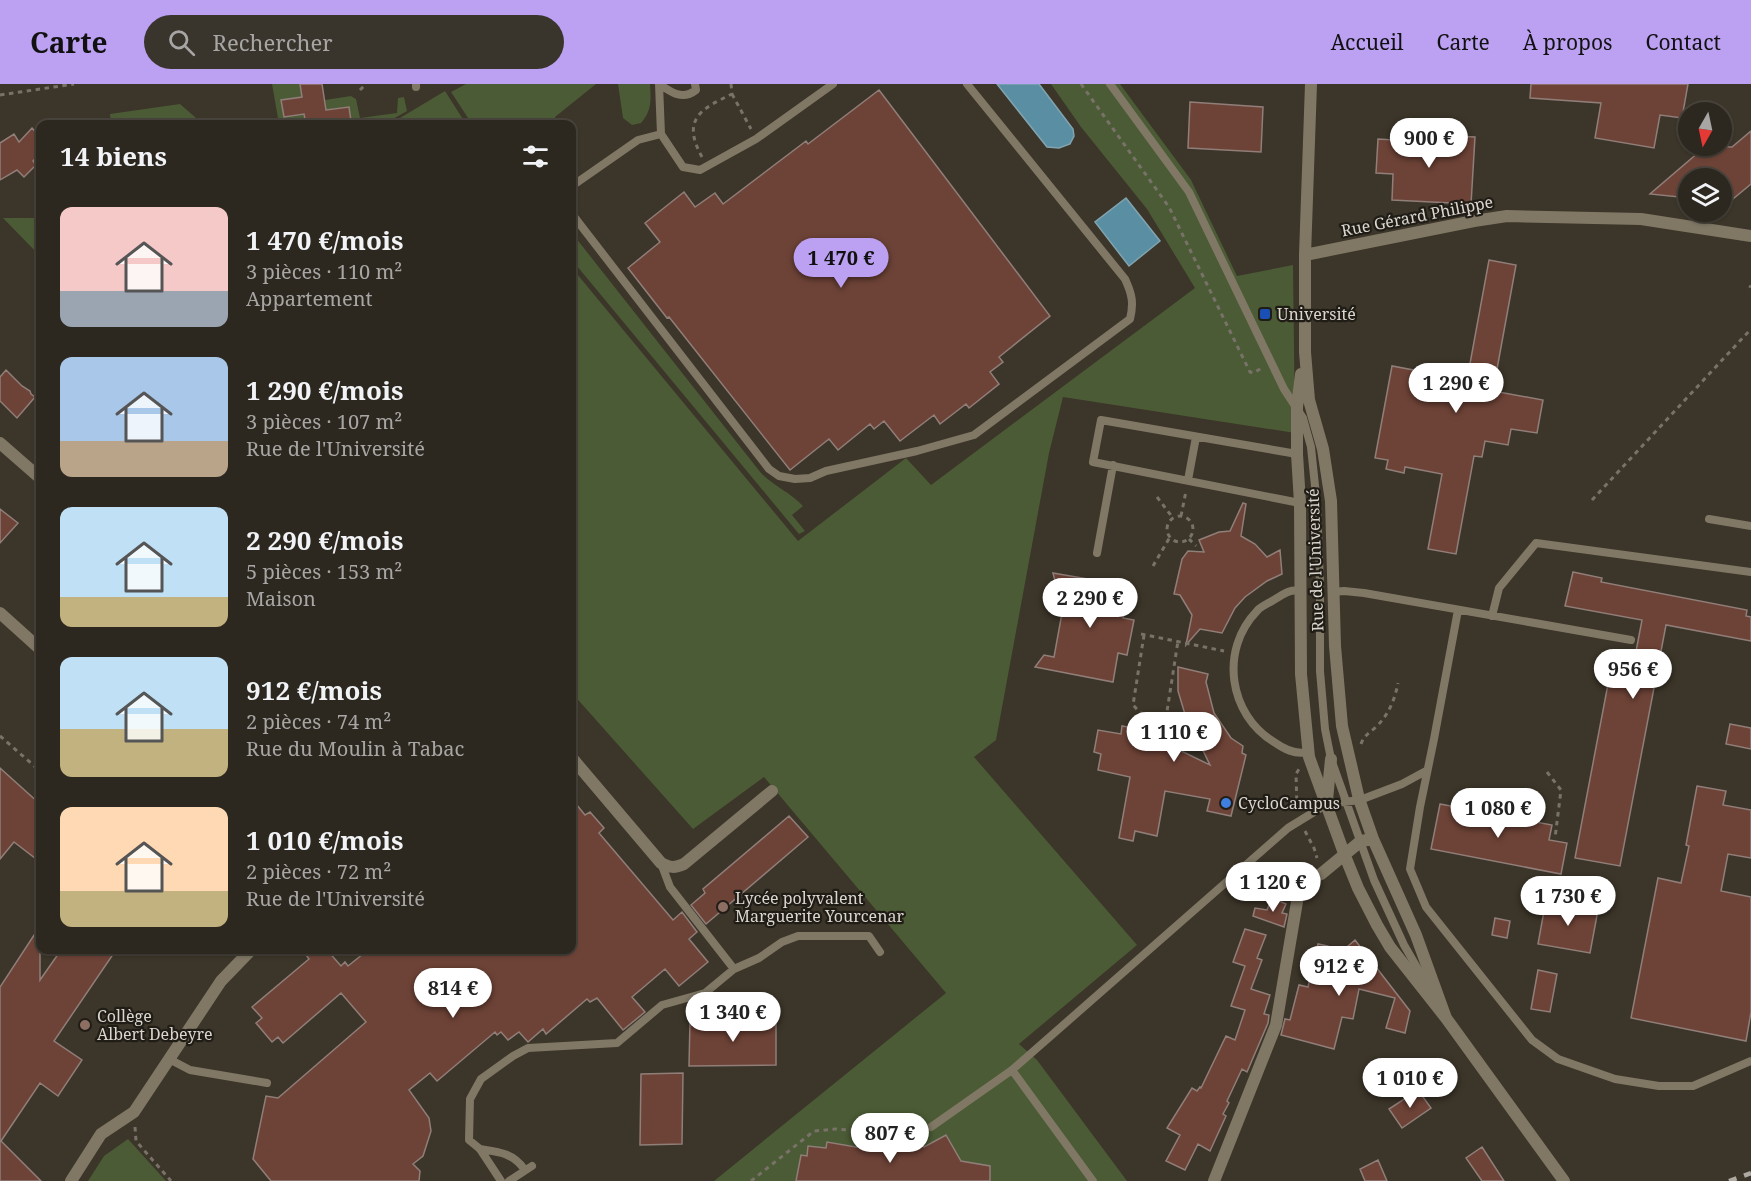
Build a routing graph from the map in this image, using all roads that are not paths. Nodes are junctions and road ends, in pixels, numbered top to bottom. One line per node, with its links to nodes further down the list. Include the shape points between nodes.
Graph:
1 (659, 84): 2 (lane, via 686,96 696,90); 7 (lane)
2 (695, 84)
3 (833, 84): 7 (lane, via 756,139 700,170 682,167)
4 (966, 84): 9 (lane, via 1125,279 1134,307 1130,320 974,435 810,478 779,476 769,469)
5 (1110, 84): 13 (lane, via 1189,192 1284,389)
6 (1311, 84): 11 (street, Rue de l'Université)
7 (661, 134): 8 (lane, via 638,140)
8 (576, 183)
9 (576, 219)
10 (1751, 236): 11 (street, Rue Gérard Philippe, via 1641,219 1507,216)
11 (1305, 255): 12 (street, Rue de l'Université)
12 (1305, 352): 13 (street); 26 (street, Rue de l'Université, via 1309,400 1323,449 1331,501)
13 (1298, 407): 16 (street); 33 (lane, via 1311,447 1316,494 1320,671 1324,729)
14 (1196, 437): 16 (lane); 17 (lane, via 1101,420 1093,462); 19 (lane)
15 (0, 442): 18 (street)
16 (1297, 454): 20 (street)
17 (1113, 465): 19 (lane); 23 (lane)
18 (36, 474)
19 (1188, 480): 20 (lane)
20 (1300, 503): 25 (street)
21 (1709, 519): 22 (lane)
22 (1751, 526)
23 (1096, 553)
24 (1751, 572): 29 (lane, via 1536,543 1499,588)
25 (1300, 591): 32 (street, via 1301,674); 32 (lane, via 1290,590 1257,611 1243,631 1235,653 1233,676 1237,699 1248,719 1264,736)
26 (1332, 592): 27 (lane, via 1364,593); 37 (street, Rue de l'Université, via 1342,726)
27 (1458, 610): 29 (lane); 35 (lane)
28 (0, 613): 31 (street)
29 (1492, 616): 30 (lane)
30 (1631, 640)
31 (36, 645)
32 (1309, 758): 39 (street)
33 (1331, 759): 38 (lane); 39 (street)
34 (576, 763): 42 (street)
35 (1426, 771): 37 (lane); 48 (lane, via 1410,869 1426,907 1532,1040 1558,1059 1581,1068 1615,1079 1659,1086 1693,1086)
36 (772, 791): 42 (street, via 684,864 668,867)
37 (1360, 800): 38 (lane); 40 (street, Rue de l'Université)
38 (1346, 801): 39 (lane); 40 (lane)
39 (1327, 804): 41 (street, Rue de l'Université); 49 (lane, via 1288,828)
40 (1367, 840): 41 (street); 46 (street, Rue de l'Université, via 1416,935)
41 (1345, 856): 46 (street, Rue de l'Université, via 1390,948); 57 (street, via 1307,880 1298,896 1276,1025)
42 (661, 863): 45 (lane, via 670,887)
43 (880, 952): 45 (lane, via 869,936 798,936)
44 (247, 954): 47 (street, via 221,981)
45 (734, 969): 52 (lane, via 705,993 662,1005 617,1043 528,1048 482,1078 470,1099 469,1140)
46 (1446, 1018): 58 (street, Rue de l'Université)
47 (169, 1059): 50 (lane, via 190,1070); 53 (street, via 134,1112 101,1134)
48 (1751, 1061)
49 (1012, 1070): 51 (lane); 56 (lane)
50 (267, 1083)
51 (931, 1127)
52 (480, 1149): 54 (lane); 55 (lane, via 512,1155 528,1168)
53 (70, 1181)
54 (501, 1181)
55 (509, 1181)
56 (1093, 1181)
57 (1214, 1181)
58 (1564, 1181)

